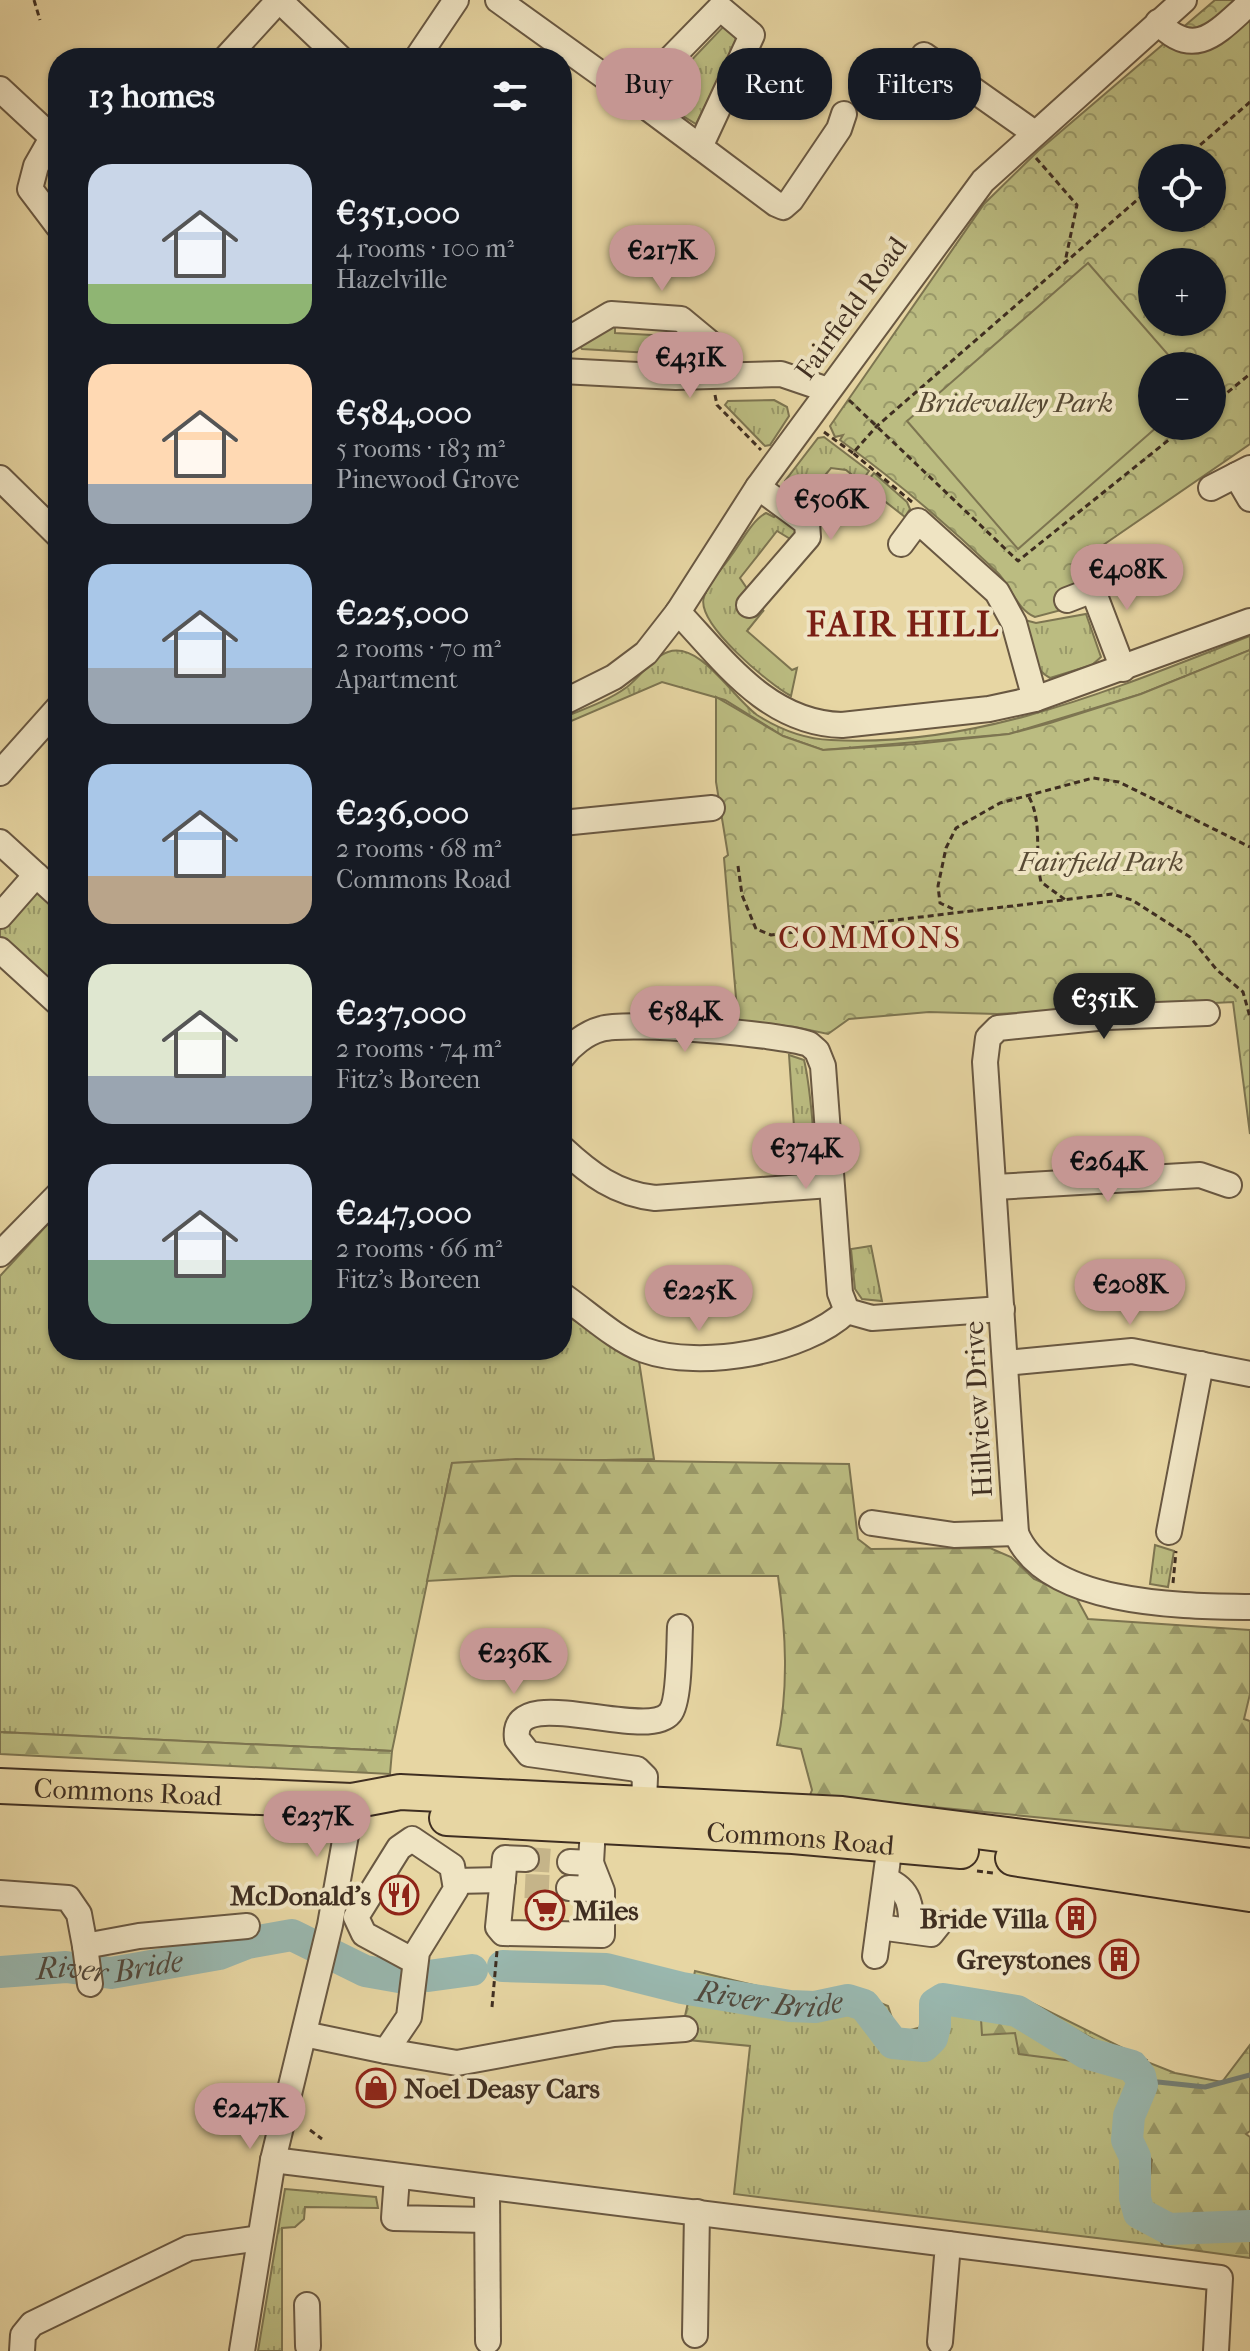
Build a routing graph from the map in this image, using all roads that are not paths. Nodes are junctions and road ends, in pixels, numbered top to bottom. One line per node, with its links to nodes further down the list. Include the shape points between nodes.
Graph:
1 (279, 0): 7 (street); 8 (street)
2 (456, 0): 9 (street)
3 (498, 0): 10 (street)
4 (1184, 0): 6 (street, Fairfield Road)
5 (1250, 3): 6 (street, via 1212,36 1196,41 1176,39)
6 (1158, 22): 19 (street, Fairfield Road)
7 (235, 48)
8 (329, 48)
9 (424, 48)
10 (565, 48)
11 (681, 48): 20 (street, via 720,8 752,35)
12 (572, 53): 13 (street)
13 (596, 70)
14 (0, 89): 18 (street)
15 (981, 101): 19 (street)
16 (844, 114): 20 (street, via 839,129 783,207)
17 (664, 120): 20 (street)
18 (48, 134)
19 (1032, 143): 26 (street, Fairfield Road, via 963,204)
20 (700, 147)
21 (48, 150): 22 (street, via 36,166 30,189)
22 (48, 213)
23 (572, 337): 25 (street, via 611,314 681,319 716,348)
24 (572, 372): 25 (street)
25 (720, 375): 26 (street, via 781,374)
26 (831, 386): 29 (street, Fairfield Road)
27 (1243, 471): 30 (street); 31 (street)
28 (0, 478): 32 (street)
29 (758, 487): 35 (street, via 807,523 808,537); 36 (street, Fairfield Road)
30 (1211, 488)
31 (1250, 499)
32 (48, 525)
33 (901, 544): 40 (street, via 918,521 997,592 1014,623)
34 (1067, 600): 38 (street, via 1090,581)
35 (749, 605)
36 (678, 612): 39 (street, Fairfield Road, via 634,664); 40 (street, via 760,696 794,716 824,724 989,709)
37 (1250, 621): 38 (street)
38 (1123, 669): 40 (street)
39 (572, 691)
40 (1035, 699)
41 (48, 719): 42 (street)
42 (0, 773)
43 (712, 808): 44 (street)
44 (572, 822)
45 (0, 842): 46 (street)
46 (36, 875): 47 (street); 48 (street)
47 (48, 886)
48 (0, 916)
49 (0, 950): 50 (street)
50 (48, 994)
51 (1207, 1013): 56 (street, Hillview Drive, via 998,1028 988,1038 985,1062)
52 (572, 1047): 54 (street, via 612,1027 798,1040 817,1051 823,1066)
53 (572, 1156): 54 (street, via 600,1180 638,1197)
54 (830, 1185): 61 (street, via 840,1293)
55 (1229, 1185): 56 (street, via 1200,1175)
56 (995, 1187): 60 (street, Hillview Drive)
57 (48, 1205): 58 (street)
58 (0, 1254)
59 (572, 1302): 61 (street, via 641,1349 694,1357 784,1345 832,1326)
60 (1002, 1309): 61 (street, via 872,1318); 62 (street, Hillview Drive)
61 (847, 1311)
62 (1006, 1363): 63 (street, via 1132,1351); 67 (street, Hillview Drive)
63 (1201, 1364): 64 (street); 66 (street)
64 (1250, 1374)
65 (872, 1523): 67 (street, via 954,1535)
66 (1169, 1532)
67 (1016, 1533): 68 (street, Hillview Drive, via 1031,1556 1068,1582 1094,1591 1170,1603)
68 (1250, 1607)
69 (680, 1627): 72 (street, via 673,1706 663,1718 646,1722 540,1712 517,1726 517,1739 529,1754 637,1769 645,1777)
70 (0, 1786): 71 (highway, Commons Road)
71 (352, 1801): 72 (highway, Commons Road, via 400,1792); 73 (highway, Commons Road, via 401,1815); 93 (street)
72 (644, 1802): 77 (highway, Commons Road, via 842,1814)
73 (506, 1821): 74 (highway, Commons Road); 78 (street)
74 (593, 1827): 75 (highway, Commons Road); 76 (street)
75 (890, 1844): 79 (street); 83 (highway, Commons Road)
76 (581, 1863): 78 (street, via 602,1891 602,1935 499,1930); 81 (street, via 590,1889)
77 (1250, 1866)
78 (512, 1874): 80 (street)
79 (886, 1880): 86 (street); 87 (street, via 905,1892)
80 (455, 1881): 90 (street, via 454,1895); 90 (street, via 452,1866 409,1839 356,1917 375,1943)
81 (569, 1888)
82 (0, 1893): 88 (street, via 68,1898 79,1914)
83 (1250, 1894)
84 (939, 1924): 87 (street, via 931,1934)
85 (247, 1926): 88 (street, via 139,1936)
86 (879, 1927): 87 (street); 89 (street)
87 (911, 1931)
88 (85, 1952): 91 (street)
89 (875, 1956)
90 (414, 1961): 94 (street, via 409,2017)
91 (90, 1984)
92 (685, 2029): 94 (street, via 599,2036 457,2063)
93 (304, 2034): 94 (street); 95 (street)
94 (386, 2051)
95 (273, 2160): 96 (street); 100 (street)
96 (397, 2177): 97 (street); 99 (street, via 394,2218)
97 (487, 2189): 98 (street); 99 (street)
98 (697, 2212): 101 (street); 103 (street)
99 (487, 2220): 104 (street)
100 (260, 2238): 107 (street, via 189,2248 32,2324 23,2335); 108 (street)
101 (948, 2244): 105 (street); 109 (street, via 1220,2278)
102 (307, 2305): 106 (street)
103 (695, 2335)
104 (488, 2341)
105 (940, 2342)
106 (308, 2346)
107 (22, 2351)
108 (242, 2351)
109 (1216, 2351)

